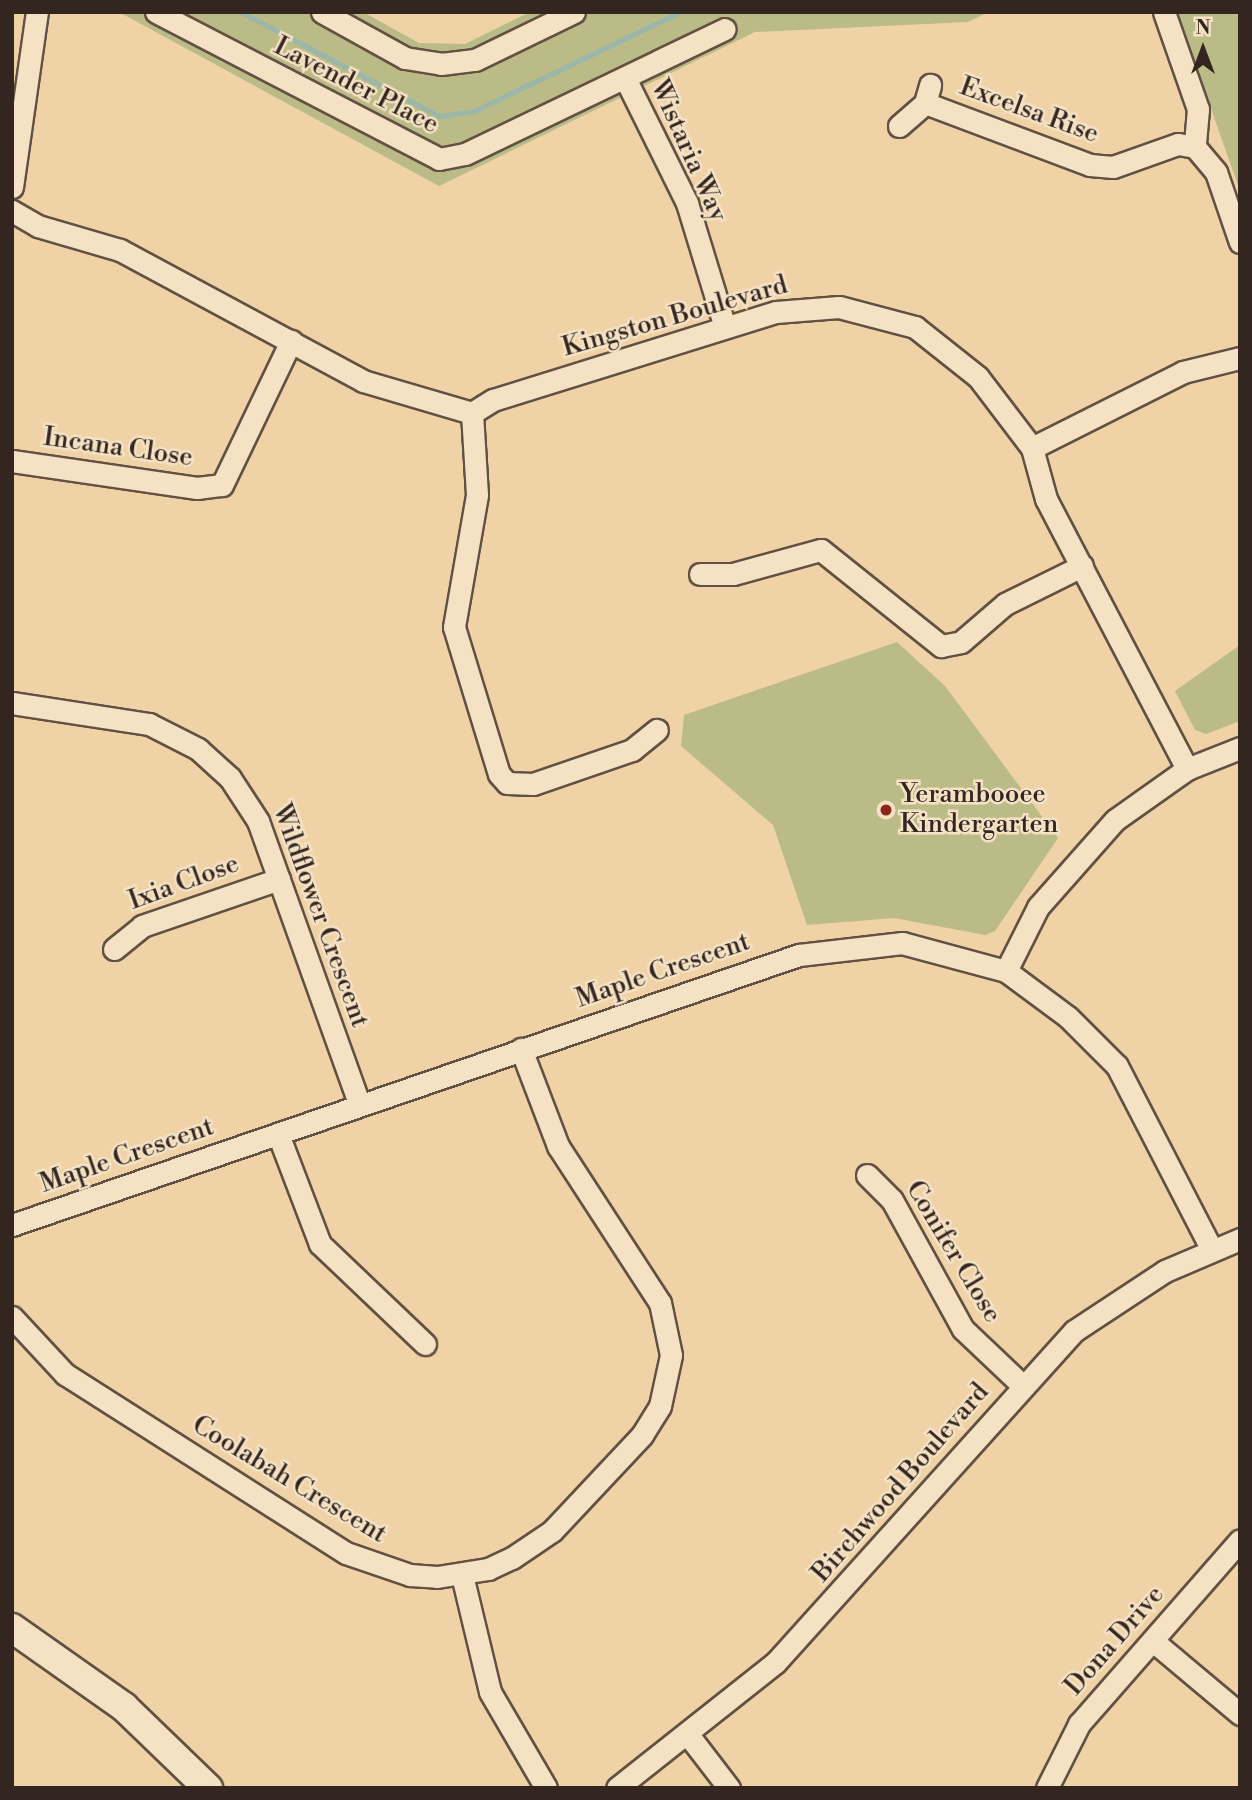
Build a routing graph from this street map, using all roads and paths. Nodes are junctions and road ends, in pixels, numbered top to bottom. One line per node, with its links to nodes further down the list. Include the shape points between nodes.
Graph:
1 (37, 12): 10 (street)
2 (156, 12): 7 (street, Lavender Place, via 439,159 464,154)
3 (322, 12): 4 (street, via 405,58 441,64 475,60)
4 (574, 12)
5 (1164, 12): 9 (street, via 1198,109)
6 (725, 29): 7 (street, Lavender Place)
7 (625, 78): 13 (street, Wistaria Way, via 687,203)
8 (899, 126): 9 (street, Excelsa Rise, via 928,94 1090,165 1113,167 1178,144)
9 (1195, 147): 12 (street, via 1216,172)
10 (12, 187)
11 (12, 211): 14 (street, via 38,226 120,250)
12 (1240, 242)
13 (724, 327): 16 (street, Kingston Boulevard); 17 (street, Kingston Boulevard, via 813,306 887,316 947,346)
14 (291, 341): 16 (street, via 363,381); 18 (street, Incana Close, via 222,485 197,488)
15 (1240, 358): 17 (street, via 1183,372)
16 (472, 412): 22 (street, via 477,495 454,626 499,774 507,783 533,784 632,750)
17 (1032, 448): 19 (street, Kingston Boulevard, via 1040,487)
18 (12, 461)
19 (1082, 566): 20 (street, via 1005,604 961,642 941,646 821,550 733,574); 24 (street, Kingston Boulevard)
20 (700, 574)
21 (12, 703): 25 (street, Wildflower Crescent, via 149,724 198,749 247,800)
22 (657, 730)
23 (1240, 748): 24 (street)
24 (1187, 769): 27 (street, via 1115,820 1070,866 1038,907)
25 (279, 878): 26 (street, Ixia Close, via 142,926); 29 (street, Wildflower Crescent)
26 (114, 949)
27 (1006, 971): 28 (street, Maple Crescent, via 956,953 867,943 799,955); 34 (street, Maple Crescent, via 1068,1017 1116,1066)
28 (520, 1049): 29 (street, Maple Crescent); 39 (street, Coolabah Crescent, via 558,1146 660,1304 671,1355 660,1406 642,1435 552,1531 512,1558)
29 (359, 1104): 30 (street, Maple Crescent)
30 (278, 1134): 32 (street, Maple Crescent); 36 (street, via 320,1244)
31 (867, 1175): 37 (street, Conifer Close, via 892,1200 963,1329)
32 (12, 1225)
33 (1240, 1239): 34 (street, Birchwood Boulevard)
34 (1211, 1248): 37 (street, Birchwood Boulevard, via 1122,1296 1074,1331)
35 (12, 1317): 39 (street, Coolabah Crescent, via 65,1374 346,1553 410,1575)
36 (425, 1344)
37 (1023, 1386): 43 (street, Birchwood Boulevard, via 852,1583 776,1662)
38 (1240, 1540): 41 (street, Dona Drive)
39 (462, 1575): 45 (street, via 490,1692)
40 (12, 1628): 44 (street, via 124,1707)
41 (1153, 1641): 42 (street); 48 (street, Dona Drive, via 1079,1724)
42 (1240, 1714)
43 (689, 1736): 46 (street, Birchwood Boulevard); 47 (street)
44 (208, 1788)
45 (546, 1788)
46 (617, 1788)
47 (729, 1788)
48 (1047, 1788)

